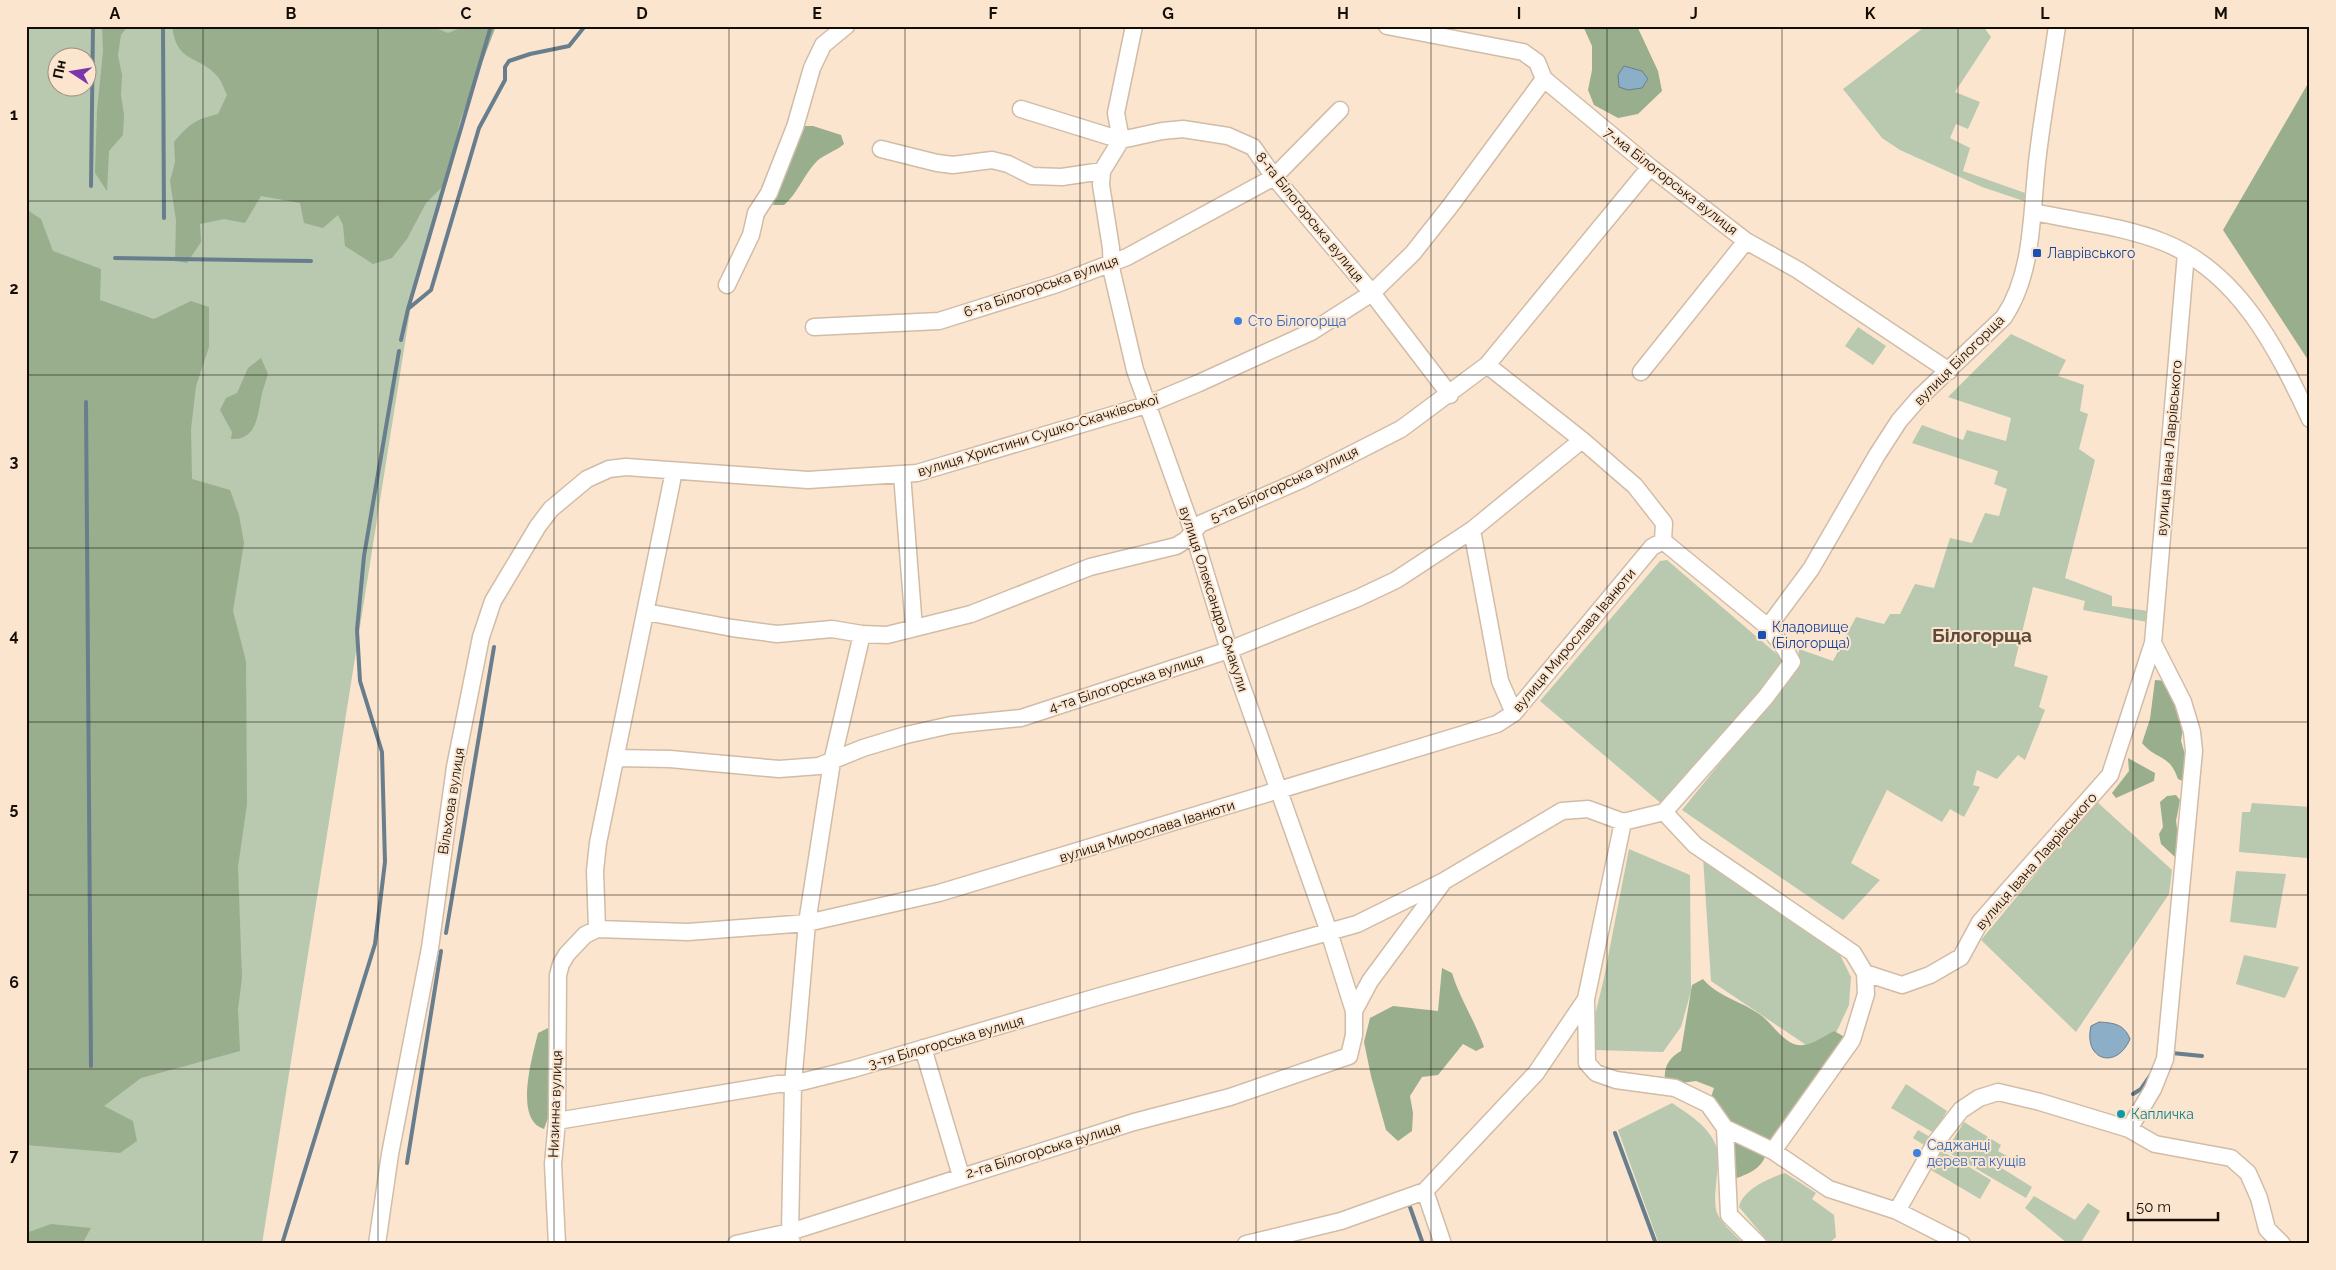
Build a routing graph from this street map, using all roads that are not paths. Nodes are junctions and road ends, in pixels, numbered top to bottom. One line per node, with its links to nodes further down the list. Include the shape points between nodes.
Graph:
1 (846, 26): 17 (street, via 823,45 812,68 795,127 769,194 756,213 751,235)
2 (1134, 26): 8 (street, via 1116,113)
3 (1387, 26): 5 (street, 7-ма Білогорська вулиця, via 1523,52 1537,62)
4 (2057, 26): 13 (street, вулиця Білогорща, via 2037,156)
5 (1544, 79): 10 (street, 7-ма Білогорська вулиця); 18 (street, вулиця Христини Сушко-Скачківської, via 1418,246)
6 (1021, 110): 8 (street)
7 (1340, 110): 12 (street, 6-та Білогорська вулиця)
8 (1121, 140): 11 (street); 12 (street, 8-та Білогорська вулиця, via 1183,129 1228,136 1253,146)
9 (881, 149): 11 (street, via 953,165 992,160 1032,176 1062,177)
10 (1650, 167): 14 (street, 7-ма Білогорська вулиця); 20 (street, 5-та Білогорська вулиця)
11 (1102, 171): 16 (street, вулиця Олександра Смакули, via 1100,185)
12 (1274, 177): 16 (street, 6-та Білогорська вулиця, via 1127,257); 18 (street, 8-та Білогорська вулиця)
13 (2034, 212): 15 (street, via 2113,228 2162,242); 21 (street, вулиця Білогорща, via 2018,292 2012,305)
14 (1746, 240): 21 (street, 7-ма Білогорська вулиця, via 1798,270); 22 (street)
15 (2186, 253): 25 (street, via 2225,282 2253,316 2284,365); 36 (street, вулиця Івана Лаврівського)
16 (1113, 261): 19 (street, 6-та Білогорська вулиця, via 1057,284 939,320); 24 (street, вулиця Олександра Смакули, via 1112,272)
17 (727, 285)
18 (1372, 293): 23 (street, 8-та Білогорська вулиця); 24 (street, вулиця Христини Сушко-Скачківської, via 1311,332)
19 (814, 327)
20 (1487, 365): 23 (street, 5-та Білогорська вулиця); 26 (street)
21 (1949, 371): 33 (street, вулиця Білогорща, via 1899,421 1811,569)
22 (1641, 372)
23 (1450, 394): 30 (street, 5-та Білогорська вулиця, via 1401,429 1301,480 1200,524)
24 (1146, 405): 28 (street, вулиця Христини Сушко-Скачківської, via 917,473); 30 (street, вулиця Олександра Смакули)
25 (2310, 418)
26 (1582, 440): 29 (street, 4-та Білогорська вулиця); 31 (street, via 1635,486 1664,523)
27 (674, 471): 28 (street, вулиця Христини Сушко-Скачківської, via 808,480); 32 (street); 62 (street, Вільхова вулиця, via 626,467 609,469 587,479 551,509 493,601 481,637 455,766 430,948 390,1154)
28 (902, 474): 34 (street)
29 (1472, 530): 37 (street, 4-та Білогорська вулиця, via 1396,580); 38 (street, via 1500,681)
30 (1193, 532): 34 (street, 5-та Білогорська вулиця, via 1176,546 1090,568 970,614); 37 (street, вулиця Олександра Смакули)
31 (1663, 540): 33 (street); 38 (street, вулиця Мирослава Іванюти, via 1652,548)
32 (646, 612): 35 (street, 5-та Білогорська вулиця, via 778,634 832,629); 39 (street)
33 (1768, 626): 42 (street, via 1792,662 1765,698)
34 (914, 628): 35 (street, 5-та Білогорська вулиця, via 887,635)
35 (862, 634): 40 (street)
36 (2153, 643): 48 (street, вулиця Івана Лаврівського, via 2110,775 1980,922 1961,957 1930,976 1902,984); 56 (street, via 2183,702 2194,751 2165,1059 2153,1089)
37 (1229, 650): 40 (street, 4-та Білогорська вулиця, via 1021,718 951,724 864,748); 41 (street, вулиця Олександра Смакули)
38 (1514, 713): 41 (street, вулиця Мирослава Іванюти, via 1497,724)
39 (617, 758): 40 (street, 4-та Білогорська вулиця, via 670,759 779,769); 46 (street, via 598,843)
40 (832, 762): 45 (street)
41 (1280, 790): 45 (street, вулиця Мирослава Іванюти, via 948,891); 47 (street, вулиця Олександра Смакули)
42 (1664, 812): 43 (street); 48 (street, via 1695,845 1853,953)
43 (1624, 822): 44 (street, 3-тя Білогорська вулиця, via 1588,809 1562,811); 49 (street)
44 (1444, 881): 47 (street, 3-тя Білогорська вулиця, via 1357,924); 50 (street, via 1370,981)
45 (807, 923): 46 (street, вулиця Мирослава Іванюти, via 688,932); 53 (street)
46 (596, 929): 54 (street, Низинна вулиця, via 585,935 561,964 556,990)
47 (1329, 932): 50 (street, вулиця Олександра Смакули); 51 (street, 3-тя Білогорська вулиця)
48 (1865, 973): 57 (street, via 1866,994 1852,1040)
49 (1586, 998): 55 (street, via 1587,1062 1596,1073 1616,1080 1674,1088 1708,1104); 59 (street, via 1536,1073)
50 (1354, 1011): 52 (street, вулиця Олександра Смакули, via 1354,1035)
51 (923, 1048): 53 (street, 3-тя Білогорська вулиця); 58 (street)
52 (1349, 1056): 58 (street, 2-га Білогорська вулиця, via 1230,1097 1134,1122)
53 (793, 1084): 54 (street, 3-тя Білогорська вулиця); 61 (street)
54 (557, 1121): 63 (street, Низинна вулиця, via 553,1164)
55 (1725, 1128): 57 (street); 67 (street, via 1729,1215)
56 (2129, 1129): 60 (street, via 1998,1092 1979,1098 1961,1110 1936,1142); 69 (street, via 2155,1144 2231,1158 2248,1173 2267,1229)
57 (1773, 1152): 60 (street, via 1829,1189)
58 (961, 1176): 61 (street, 2-га Білогорська вулиця)
59 (1425, 1191): 65 (street, via 1341,1220); 66 (street)
60 (1897, 1211): 68 (street)
61 (791, 1238): 64 (street, 2-га Білогорська вулиця)
62 (377, 1244)
63 (557, 1244)
64 (736, 1244)
65 (1246, 1244)
66 (1443, 1244)
67 (1758, 1244)
68 (1962, 1244)
69 (2282, 1244)

